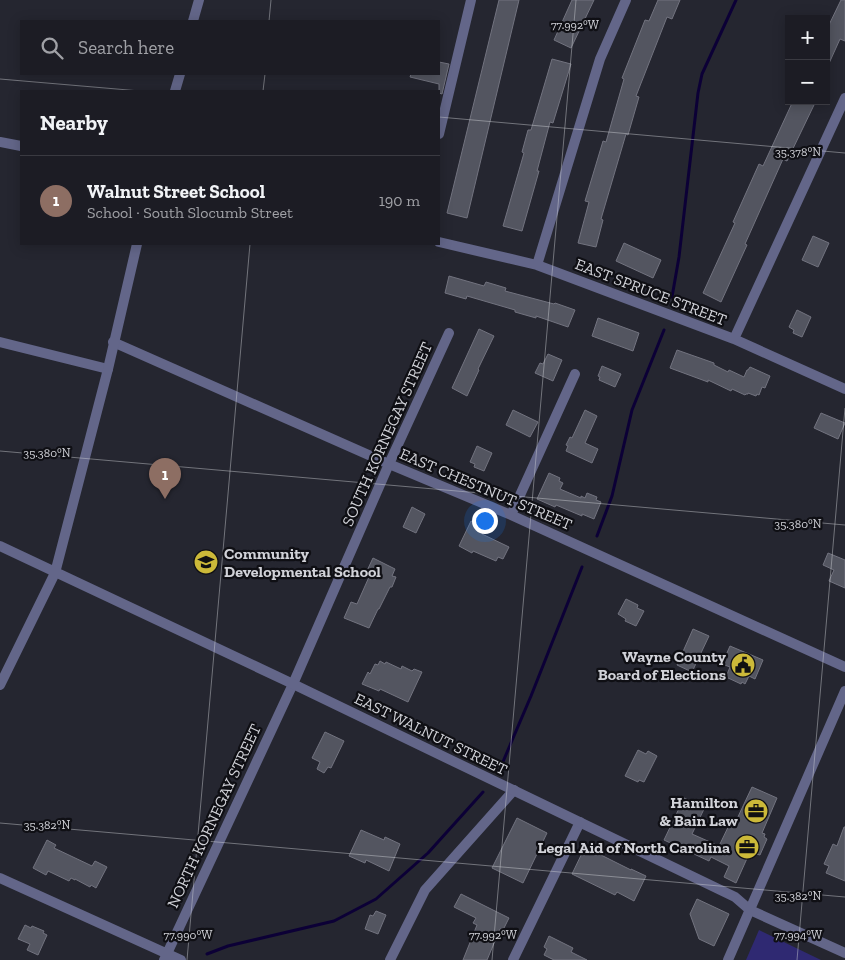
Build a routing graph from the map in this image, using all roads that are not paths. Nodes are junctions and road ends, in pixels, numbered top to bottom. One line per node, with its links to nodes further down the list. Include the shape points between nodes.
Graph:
1 (199, 0): 4 (street)
2 (471, 0): 8 (street)
3 (626, 0): 13 (street, via 600,59)
4 (193, 20)
5 (180, 75): 6 (street)
6 (175, 90)
7 (845, 98): 15 (street)
8 (440, 130)
9 (0, 142): 10 (street)
10 (20, 146)
11 (440, 242): 13 (street, EAST SPRUCE STREET)
12 (137, 245): 17 (street)
13 (537, 265): 15 (street, EAST SPRUCE STREET)
14 (449, 333): 21 (street, SOUTH KORNEGAY STREET)
15 (734, 339): 20 (street, EAST SPRUCE STREET)
16 (0, 342): 18 (street)
17 (113, 342): 18 (street); 21 (street, EAST CHESTNUT STREET)
18 (108, 369): 24 (street)
19 (575, 374): 22 (street)
20 (845, 389)
21 (389, 464): 22 (street, EAST CHESTNUT STREET); 26 (street, SOUTH KORNEGAY STREET)
22 (511, 515): 25 (street, EAST CHESTNUT STREET)
23 (0, 546): 24 (street, EAST WALNUT STREET)
24 (55, 573): 26 (street, EAST WALNUT STREET); 27 (street)
25 (845, 667)
26 (292, 684): 29 (street, EAST WALNUT STREET); 34 (street, NORTH KORNEGAY STREET)
27 (0, 685)
28 (845, 691): 32 (street)
29 (514, 790): 30 (street, EAST WALNUT STREET); 36 (street, via 425,890)
30 (580, 822): 32 (street, EAST WALNUT STREET, via 735,897); 37 (street)
31 (0, 878): 34 (street)
32 (750, 910): 33 (street, EAST WALNUT STREET); 38 (street)
33 (845, 953)
34 (165, 957): 35 (street)
35 (180, 960)
36 (390, 960)
37 (513, 960)
38 (728, 960)

